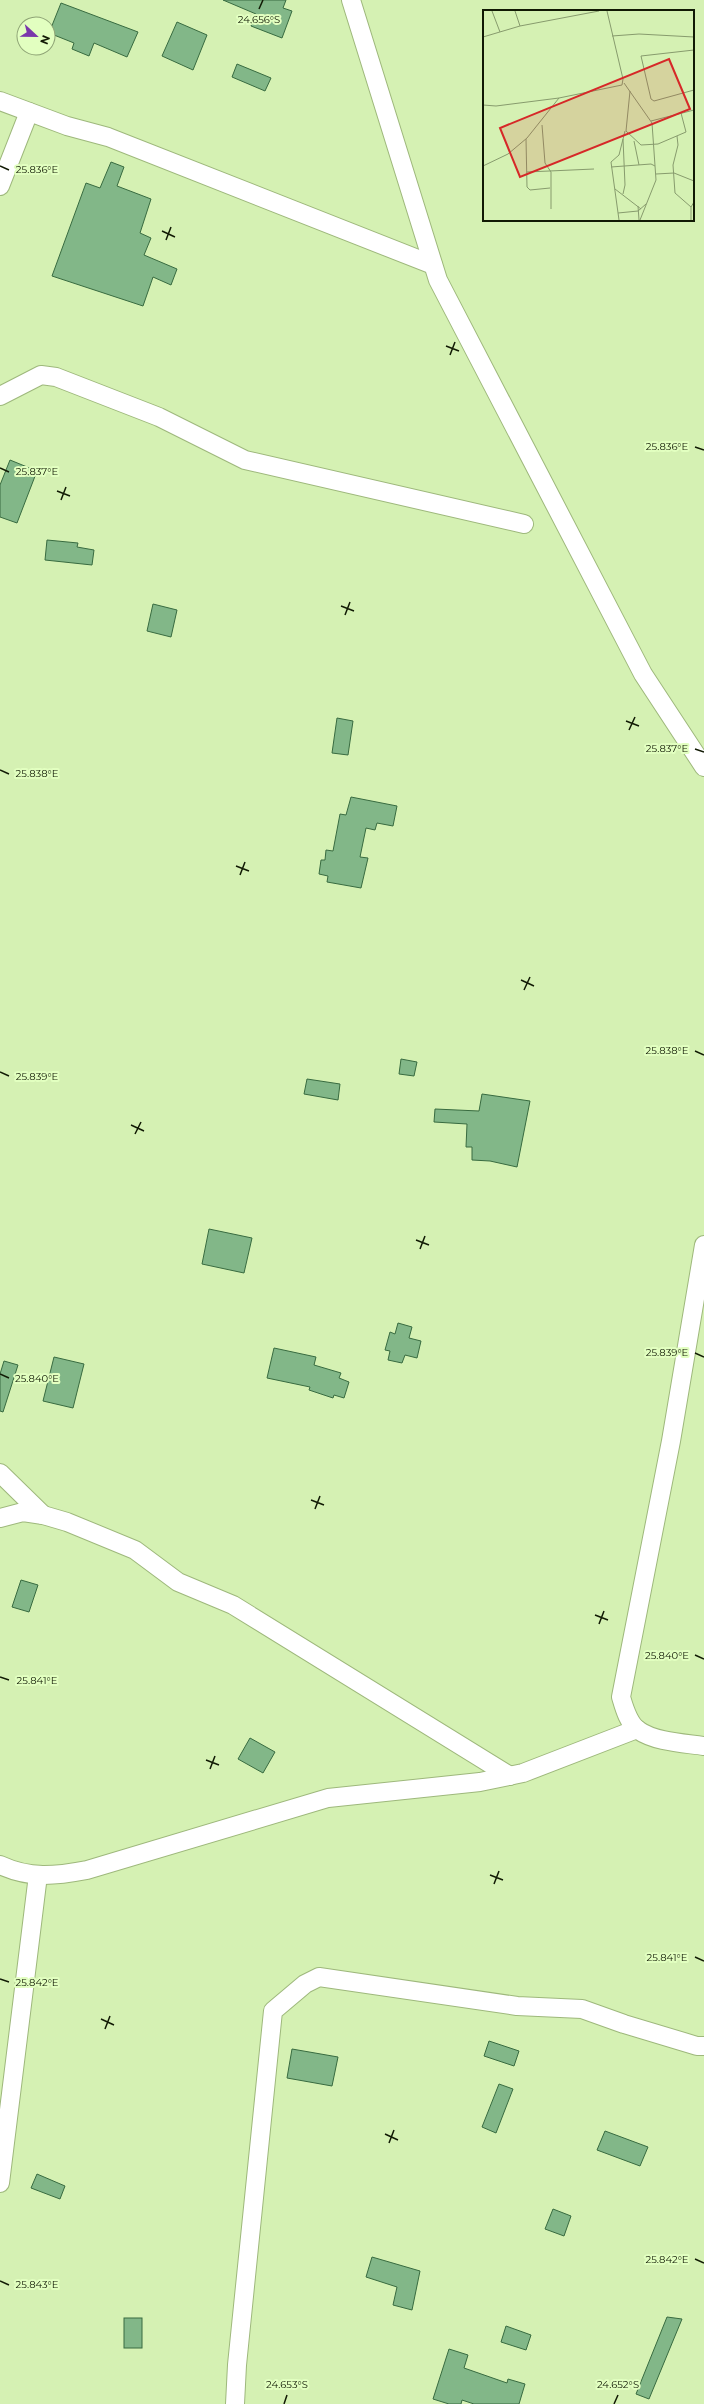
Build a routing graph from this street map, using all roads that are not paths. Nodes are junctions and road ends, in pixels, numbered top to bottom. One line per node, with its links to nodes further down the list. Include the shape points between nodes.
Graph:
1 (352, 0): 5 (street)
2 (0, 101): 3 (street)
3 (29, 112): 4 (street); 5 (street, via 108,137)
4 (0, 186)
5 (433, 265): 8 (street, via 438,280 519,439 642,674)
6 (0, 396): 7 (street, via 41,375 56,377 158,418 245,460)
7 (524, 524)
8 (704, 767)
9 (704, 1245): 13 (street, via 671,1441 621,1696 628,1716)
10 (0, 1473): 11 (street)
11 (43, 1515): 12 (street, via 23,1512); 15 (street, via 68,1522 135,1550 178,1582 233,1605)
12 (0, 1518)
13 (637, 1729): 14 (street, via 656,1738); 15 (street, via 522,1774)
14 (704, 1746)
15 (510, 1776): 17 (street, via 480,1782 328,1798 87,1870 54,1876)
16 (0, 1866): 17 (street, via 18,1874)
17 (38, 1875): 19 (street)
18 (704, 2046): 20 (street, via 646,2031 582,2008 517,2006 319,1977 305,1984 273,2011)
19 (0, 2182)
20 (235, 2404)

